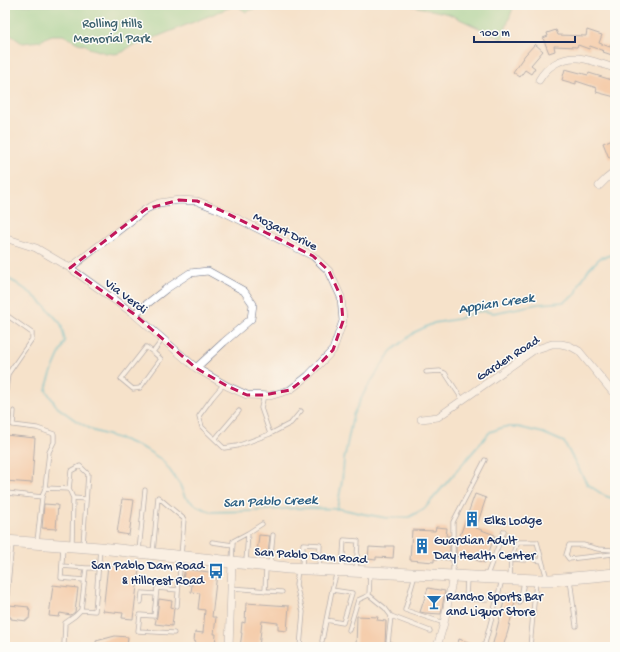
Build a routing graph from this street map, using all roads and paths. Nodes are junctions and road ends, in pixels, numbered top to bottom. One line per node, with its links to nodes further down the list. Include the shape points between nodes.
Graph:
1 (615, 68): 2 (street, via 584,59 569,58 554,64)
2 (539, 80)
3 (615, 172): 4 (street)
4 (599, 186)
5 (5, 238): 6 (street, Via Verdi, via 36,248)
6 (70, 268): 8 (street, Via Verdi); 16 (street, Mozart Drive, via 146,209 159,203 179,200 197,200 313,256 329,271 341,297 343,321 333,350 308,376 290,390 270,396)
7 (5, 314): 13 (lane, via 32,333 32,340)
8 (134, 314): 9 (street, Via Verdi); 11 (street, via 190,273 208,271 244,291 253,304 251,319)
9 (163, 339): 10 (lane); 11 (street, Via Verdi)
10 (153, 352): 10 (lane, via 146,347 121,379 133,389 140,388 162,359)
11 (196, 368): 14 (street, Via Verdi)
12 (426, 372): 18 (lane, via 445,373)
13 (6, 374): 15 (lane)
14 (225, 386): 16 (street, Mozart Drive, via 247,395); 24 (lane, via 199,416 202,427)
15 (5, 391)
16 (264, 395): 23 (lane, via 261,408)
17 (615, 395): 18 (street, Garden Road, via 579,351 570,346 552,344 534,350)
18 (463, 400): 22 (street, Garden Road, via 438,417)
19 (14, 411): 26 (lane, via 13,425 37,428 54,434)
20 (239, 411): 24 (lane)
21 (301, 411): 23 (lane, via 291,423)
22 (421, 419)
23 (270, 434): 24 (lane, via 224,448)
24 (215, 439)
25 (485, 460): 64 (lane, via 453,522)
26 (45, 488): 27 (lane); 29 (lane)
27 (69, 489): 30 (lane); 31 (lane, via 71,471 80,466 88,474)
28 (145, 490): 43 (lane)
29 (42, 497): 32 (lane, via 7,493); 39 (lane)
30 (73, 498): 31 (lane); 41 (lane)
31 (86, 499): 41 (lane)
32 (5, 511)
33 (262, 524): 35 (lane)
34 (504, 531): 66 (lane)
35 (248, 533): 40 (lane, via 233,541); 52 (lane)
36 (273, 536): 54 (lane)
37 (9, 541): 39 (main road, San Pablo Dam Road); 84 (lane)
38 (212, 542): 40 (lane)
39 (36, 543): 41 (main road, San Pablo Dam Road)
40 (233, 545): 51 (lane)
41 (73, 546): 42 (main road, San Pablo Dam Road); 53 (lane)
42 (100, 548): 43 (main road, San Pablo Dam Road); 56 (lane)
43 (139, 552): 44 (main road, San Pablo Dam Road)
44 (153, 554): 46 (main road, San Pablo Dam Road); 46 (lane, via 158,497 184,519)
45 (614, 554): 45 (lane, via 613,550 569,545 566,555 568,559); 63 (lane)
46 (181, 557): 51 (main road, San Pablo Dam Road); 73 (lane)
47 (511, 559): 48 (lane); 50 (lane, via 517,542 537,542); 68 (lane)
48 (525, 560)
49 (535, 560): 50 (lane)
50 (542, 561): 71 (lane)
51 (232, 562): 52 (main road, San Pablo Dam Road); 72 (street)
52 (246, 564): 54 (main road, San Pablo Dam Road)
53 (62, 566): 55 (lane); 69 (lane, via 61,578)
54 (268, 566): 57 (main road, San Pablo Dam Road); 75 (lane)
55 (86, 568): 56 (lane); 69 (lane)
56 (98, 568): 83 (lane, via 95,611)
57 (300, 569): 58 (main road, San Pablo Dam Road); 58 (lane, via 303,544 320,545); 96 (lane, via 296,585 303,612)
58 (319, 570): 59 (main road, San Pablo Dam Road)
59 (340, 570): 60 (main road, San Pablo Dam Road); 60 (lane, via 344,540 358,541); 74 (lane)
60 (356, 571): 61 (main road, San Pablo Dam Road)
61 (370, 572): 62 (main road, San Pablo Dam Road); 78 (lane)
62 (415, 574): 64 (main road, San Pablo Dam Road); 87 (lane, via 405,610)
63 (615, 574): 67 (main road, San Pablo Dam Road)
64 (453, 576): 65 (main road, San Pablo Dam Road); 87 (street)
65 (467, 577): 66 (main road, San Pablo Dam Road); 79 (lane, via 466,599)
66 (486, 578): 68 (main road, San Pablo Dam Road)
67 (570, 578): 71 (main road, San Pablo Dam Road); 88 (lane)
68 (506, 579): 70 (main road, San Pablo Dam Road); 99 (lane)
69 (84, 580): 83 (lane)
70 (524, 580): 71 (main road, San Pablo Dam Road); 81 (lane)
71 (541, 580): 100 (lane)
72 (231, 588): 75 (lane); 95 (street)
73 (178, 590): 77 (lane, via 157,588); 82 (lane)
74 (332, 590): 86 (lane); 86 (lane, via 352,593 343,624)
75 (265, 591): 76 (lane)
76 (282, 592)
77 (156, 594): 80 (lane, via 142,593); 91 (lane, via 154,616 140,615 138,631)
78 (369, 595): 85 (lane); 89 (lane, via 358,600)
79 (487, 600)
80 (141, 602)
81 (520, 603)
82 (177, 606)
83 (81, 610): 93 (lane, via 65,623)
84 (5, 614)
85 (391, 616): 90 (lane); 94 (lane)
86 (326, 620): 92 (lane)
87 (444, 622): 98 (street)
88 (576, 626)
89 (349, 630)
90 (430, 631)
91 (174, 633)
92 (322, 641)
93 (64, 645)
94 (388, 645): 97 (lane)
95 (229, 647)
96 (300, 647)
97 (402, 647)
98 (437, 647)
99 (484, 647)
100 (530, 647)

